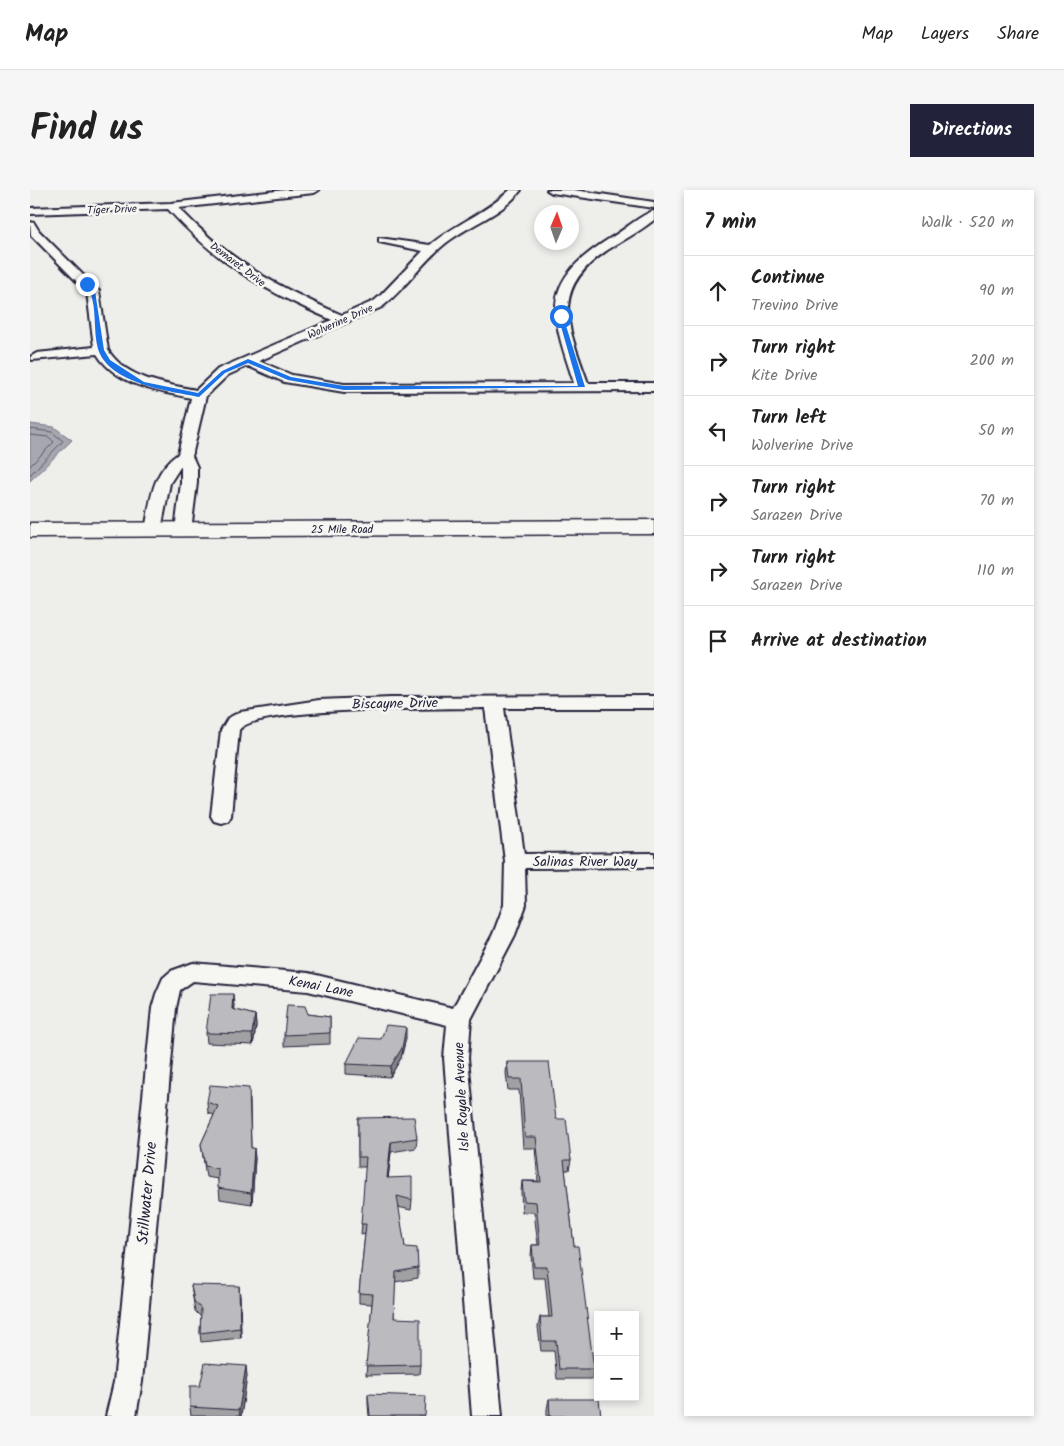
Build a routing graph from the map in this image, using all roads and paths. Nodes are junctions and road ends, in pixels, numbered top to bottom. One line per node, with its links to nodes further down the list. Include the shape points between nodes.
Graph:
1 (314, 190): 5 (street, Tiger Drive)
2 (516, 190): 10 (street, Wolverine Drive, via 491,211)
3 (552, 190): 4 (street)
4 (654, 205)
5 (171, 206): 6 (street, Tiger Drive); 11 (street, Demaret Drive, via 184,221 248,273 270,287)
6 (31, 212)
7 (654, 214): 16 (street, via 588,258 567,278 562,291 561,316)
8 (30, 225): 12 (street, via 93,291)
9 (383, 240): 10 (street)
10 (432, 249): 11 (street, Wolverine Drive, via 394,293)
11 (343, 320): 14 (street, Wolverine Drive)
12 (101, 350): 13 (street); 17 (street, via 116,368 142,383)
13 (37, 357)
14 (248, 361): 16 (street, via 290,379 344,388); 17 (street, Wolverine Drive, via 224,372)
15 (654, 386): 16 (street)
16 (582, 387)
17 (199, 395): 18 (street)
18 (185, 456): 19 (street, via 171,466); 20 (street)
19 (162, 483): 20 (street); 23 (street)
20 (189, 483): 24 (street)
21 (654, 527): 24 (street, 25 Mile Road)
22 (30, 530): 23 (street, 25 Mile Road)
23 (153, 530): 24 (street, 25 Mile Road)
24 (183, 530)
25 (654, 702): 26 (street, Biscayne Drive)
26 (494, 703): 27 (street, Biscayne Drive, via 349,704 247,716 235,722 230,730); 29 (street, Isle Royale Avenue)
27 (221, 816)
28 (654, 860): 29 (street, Salinas River Way)
29 (516, 861): 31 (street, Isle Royale Avenue, via 517,890 512,918)
30 (180, 976): 31 (street, Kenai Lane, via 214,972 308,982); 32 (street, Stillwater Drive, via 168,986 164,1008 128,1382)
31 (459, 1018): 33 (street, Isle Royale Avenue, via 458,1088)
32 (121, 1416)
33 (487, 1416)

